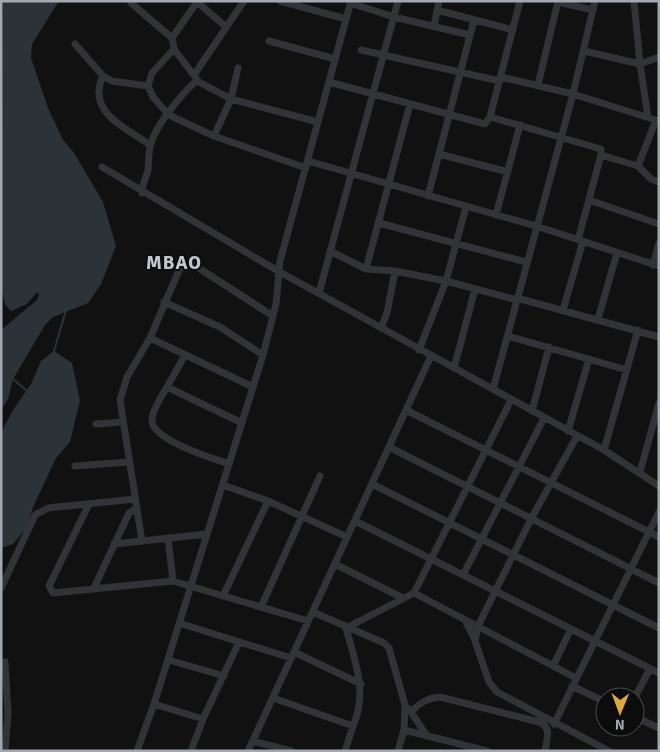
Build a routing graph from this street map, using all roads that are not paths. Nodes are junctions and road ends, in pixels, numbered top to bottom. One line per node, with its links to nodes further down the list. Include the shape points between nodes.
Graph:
1 (244, 1): 18 (street)
2 (280, 1): 12 (street)
3 (398, 1): 15 (street)
4 (439, 1): 13 (street)
5 (520, 1): 20 (street)
6 (558, 1): 14 (street); 40 (street)
7 (596, 1): 14 (street)
8 (634, 1): 31 (street)
9 (197, 2): 18 (street); 22 (street)
10 (350, 2): 15 (street); 16 (street)
11 (130, 3): 22 (street)
12 (296, 3): 16 (street)
13 (437, 10): 17 (street); 19 (street)
14 (593, 10): 27 (street)
15 (394, 17): 19 (street); 28 (street)
16 (346, 19): 30 (street)
17 (474, 20): 20 (street); 21 (street)
18 (225, 26): 34 (street)
19 (434, 26): 21 (street)
20 (513, 30): 36 (street)
21 (470, 35): 33 (street)
22 (172, 38): 25 (street)
23 (269, 41): 30 (street)
24 (75, 44): 35 (street)
25 (174, 49): 34 (street); 39 (street, via 152,73)
26 (361, 50): 28 (street)
27 (584, 51): 31 (street); 42 (street)
28 (384, 54): 33 (street); 41 (street)
29 (659, 57): 31 (street)
30 (335, 59): 38 (street)
31 (640, 64): 48 (street)
32 (238, 68): 43 (street)
33 (461, 73): 36 (street); 46 (street)
34 (194, 75): 37 (street)
35 (103, 76): 39 (street, via 112,81); 54 (street, via 97,89 103,110)
36 (500, 79): 40 (street); 47 (street)
37 (199, 82): 43 (street); 45 (street, via 192,84)
38 (329, 82): 41 (street); 50 (street)
39 (148, 86): 45 (street)
40 (538, 86): 42 (street)
41 (373, 94): 44 (street); 61 (street)
42 (573, 94): 48 (street); 53 (street)
43 (231, 98): 50 (street); 52 (street)
44 (410, 104): 46 (street); 63 (street)
45 (168, 114): 52 (street); 54 (street)
46 (450, 114): 47 (street, via 482,124); 55 (street)
47 (490, 117): 51 (street)
48 (648, 118): 49 (street)
49 (658, 120): 58 (street)
50 (318, 122): 57 (street)
51 (520, 125): 53 (street); 60 (street)
52 (214, 136): 57 (street)
53 (561, 137): 56 (street, via 600,149); 71 (street)
54 (150, 145): 64 (street, via 150,160)
55 (439, 154): 60 (street); 65 (street)
56 (601, 155): 58 (street); 66 (street)
57 (307, 164): 61 (street); 81 (street)
58 (638, 166): 62 (street)
59 (102, 167): 64 (street)
60 (508, 172): 68 (street)
61 (351, 174): 63 (street); 75 (street)
62 (659, 182)
63 (390, 186): 65 (street); 69 (street)
64 (142, 192): 81 (street)
65 (428, 196): 67 (street)
66 (589, 200): 70 (street); 72 (street)
67 (466, 207): 68 (street); 73 (street)
68 (496, 215): 71 (street)
69 (379, 223): 73 (street); 79 (street)
70 (659, 224)
71 (536, 226): 72 (street); 77 (street)
72 (580, 240): 76 (street); 87 (street)
73 (457, 243): 77 (street); 82 (street)
74 (659, 243): 78 (street)
75 (330, 251): 79 (street); 84 (street)
76 (617, 253): 78 (street); 89 (street)
77 (526, 262): 85 (street)
78 (656, 266)
79 (366, 269): 80 (street)
80 (395, 271): 82 (street); 90 (street)
81 (278, 272): 84 (street); 88 (street)
82 (446, 281): 83 (street); 96 (street)
83 (475, 289): 85 (street); 101 (street)
84 (319, 293): 90 (street)
85 (517, 299): 87 (street); 92 (street)
86 (164, 302): 88 (street, via 180,268 194,265); 94 (street); 98 (street, via 220,327)
87 (563, 310): 89 (street)
88 (273, 316): 98 (street)
89 (598, 319): 91 (street)
90 (381, 328): 96 (street)
91 (638, 330): 93 (street); 102 (street)
92 (508, 336): 95 (street); 105 (street)
93 (659, 337)
94 (150, 338): 97 (street); 111 (street, via 124,387 120,400)
95 (548, 347): 100 (street); 109 (street)
96 (419, 350): 99 (street)
97 (185, 355): 103 (street); 104 (street)
98 (263, 355): 104 (street)
99 (431, 356): 101 (street); 108 (street)
100 (588, 359): 102 (street); 115 (street)
101 (454, 368): 105 (street)
102 (626, 370): 119 (street)
103 (167, 387): 112 (street); 121 (street, via 152,419 154,428 168,440)
104 (253, 387): 112 (street)
105 (493, 389): 106 (street)
106 (511, 400): 109 (street); 118 (street)
107 (659, 403): 114 (street)
108 (406, 410): 117 (street); 118 (street)
109 (532, 411): 110 (street)
110 (544, 418): 115 (street); 123 (street)
111 (123, 422): 113 (street); 120 (street)
112 (242, 423): 121 (street)
113 (96, 424)
114 (656, 428): 124 (street)
115 (568, 431): 116 (street)
116 (577, 436): 119 (street); 126 (street)
117 (389, 447): 127 (street); 130 (street)
118 (486, 450): 123 (street); 130 (street)
119 (604, 450): 124 (street)
120 (129, 462): 122 (street); 131 (street)
121 (229, 464): 128 (street)
122 (75, 466)
123 (519, 466): 126 (street); 133 (street)
124 (640, 472): 129 (street)
125 (320, 476): 137 (street)
126 (550, 483): 138 (street); 141 (street)
127 (372, 484): 139 (street); 140 (street)
128 (223, 486): 132 (street); 142 (street)
129 (659, 486)
130 (468, 487): 133 (street); 140 (street)
131 (136, 499): 134 (street); 135 (street)
132 (268, 501): 137 (street); 161 (street)
133 (500, 503): 138 (street); 146 (street)
134 (89, 504): 157 (street, via 48,508 35,515); 158 (street, via 49,586 52,593)
135 (137, 508): 147 (street); 148 (street, via 130,511)
136 (659, 512): 141 (street)
137 (302, 516): 143 (street); 164 (street)
138 (531, 519): 149 (street); 152 (street)
139 (355, 521): 143 (street); 150 (street)
140 (449, 523): 146 (street); 150 (street)
141 (649, 532): 144 (street); 152 (street)
142 (207, 534): 145 (street); 156 (street)
143 (347, 537): 151 (street)
144 (659, 537)
145 (168, 538): 147 (street); 154 (street)
146 (481, 539): 149 (street); 153 (street)
147 (142, 541): 148 (street)
148 (114, 544): 158 (street)
149 (513, 555): 159 (street); 163 (street)
150 (431, 559): 153 (street); 160 (street)
151 (335, 564): 162 (street); 165 (street)
152 (630, 569): 155 (street); 163 (street)
153 (463, 575): 159 (street)
154 (173, 581): 156 (street); 158 (street)
155 (659, 583)
156 (190, 586): 161 (street); 168 (street)
157 (1, 588)
158 (94, 588)
159 (494, 591): 169 (street); 172 (street)
160 (414, 593): 162 (street); 166 (street)
161 (223, 596): 164 (street)
162 (403, 598): 170 (street)
163 (613, 605): 171 (street); 174 (street)
164 (260, 607): 167 (street)
165 (312, 612): 167 (street); 170 (street)
166 (465, 620): 169 (street); 173 (street)
167 (308, 621): 176 (street)
168 (179, 624): 175 (street); 177 (street)
169 (478, 626): 173 (street); 179 (street)
170 (346, 628): 184 (street); 190 (street, via 389,648)
171 (659, 628)
172 (571, 629): 174 (street); 179 (street)
173 (475, 641): 194 (street, via 492,688)
174 (595, 641): 180 (street); 183 (street)
175 (239, 642): 176 (street); 182 (street)
176 (293, 655): 184 (street); 188 (street)
177 (169, 660): 182 (street); 189 (street)
178 (4, 662): 200 (street, via 8,713)
179 (553, 666): 183 (street)
180 (650, 669): 181 (street); 186 (street)
181 (659, 673)
182 (224, 676): 192 (street)
183 (576, 678): 185 (street)
184 (361, 684): 195 (street, via 359,711)
185 (572, 686): 187 (street); 194 (street)
186 (640, 687)
187 (595, 697)
188 (273, 698): 195 (street); 199 (street)
189 (154, 704): 192 (street); 201 (street)
190 (405, 705): 191 (street); 197 (street)
191 (412, 711): 198 (street); 208 (street, via 421,702 440,697 539,722 548,730)
192 (203, 719): 202 (street)
193 (645, 722): 196 (street)
194 (554, 724): 209 (street)
195 (353, 726): 205 (street)
196 (659, 728)
197 (404, 730): 198 (street); 206 (street)
198 (427, 736): 207 (street)
199 (253, 742): 203 (street); 204 (street)
200 (5, 751)
201 (137, 751)
202 (191, 751)
203 (248, 751)
204 (291, 751)
205 (345, 751)
206 (398, 751)
207 (487, 751)
208 (545, 751)
209 (609, 751)

